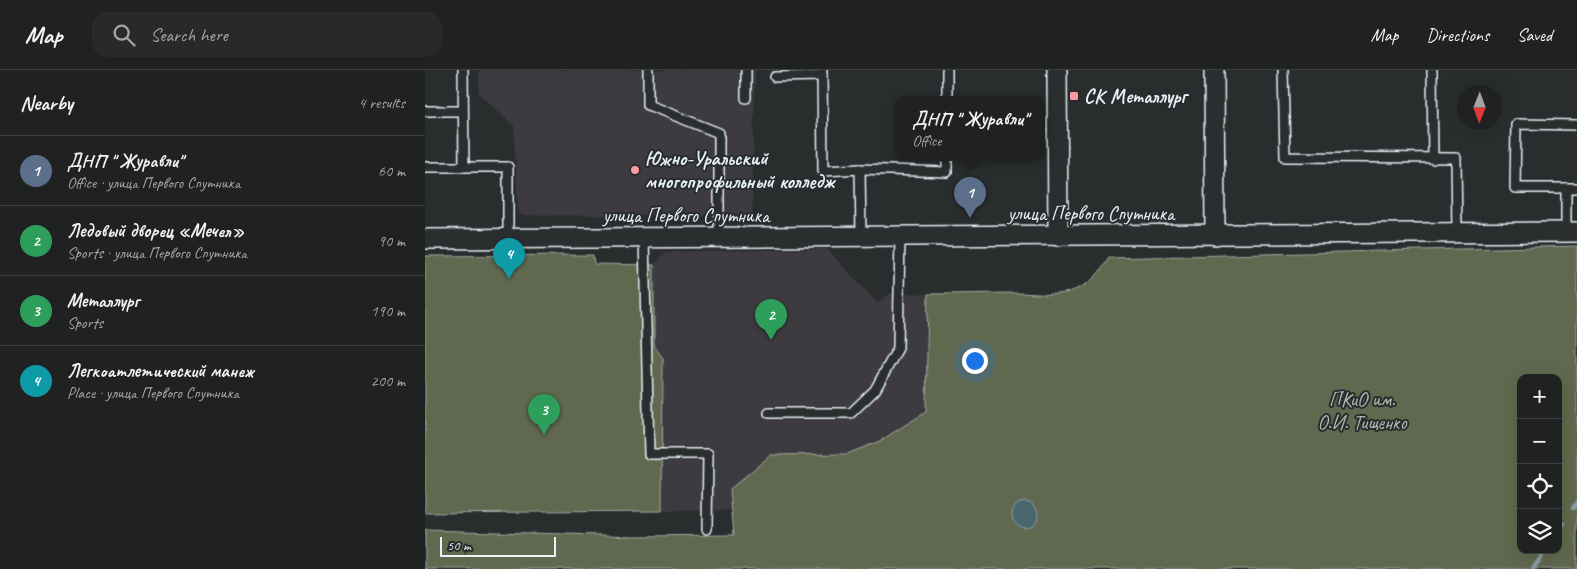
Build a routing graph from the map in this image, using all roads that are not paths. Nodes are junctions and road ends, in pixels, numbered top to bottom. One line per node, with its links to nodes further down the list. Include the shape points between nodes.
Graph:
1 (463, 70): 14 (lane)
2 (648, 70): 31 (lane, via 648,105 719,133)
3 (746, 70): 12 (lane)
4 (947, 70): 11 (lane)
5 (1057, 70): 27 (street)
6 (1214, 70): 25 (street)
7 (1283, 70): 16 (lane, via 1285,157)
8 (1433, 70): 16 (lane)
9 (822, 73): 10 (lane); 20 (lane, via 823,170)
10 (775, 78)
11 (947, 96)
12 (746, 98)
13 (425, 111): 14 (lane)
14 (463, 111): 19 (lane)
15 (1577, 125): 21 (lane, via 1516,124 1515,188)
16 (1433, 159): 23 (lane, via 1456,158)
17 (947, 161): 20 (lane, via 947,172)
18 (425, 167): 19 (lane)
19 (464, 167): 29 (lane, via 508,167)
20 (860, 169): 28 (lane)
21 (1566, 188): 22 (lane); 24 (lane)
22 (1577, 188)
23 (1457, 232): 24 (street, улица Первого Спутника); 25 (street, улица Первого Спутника)
24 (1572, 232)
25 (1215, 234): 27 (street, улица Первого Спутника)
26 (900, 236): 27 (street, улица Первого Спутника); 28 (street, улица Первого Спутника); 33 (lane, via 898,348 875,390 851,413)
27 (1058, 236)
28 (861, 237): 31 (street, улица Первого Спутника)
29 (508, 238): 30 (street, улица Первого Спутника); 32 (street, улица Первого Спутника)
30 (644, 238): 31 (street, улица Первого Спутника); 34 (lane, via 649,454 708,454)
31 (719, 238)
32 (425, 239)
33 (769, 413)
34 (707, 529)

